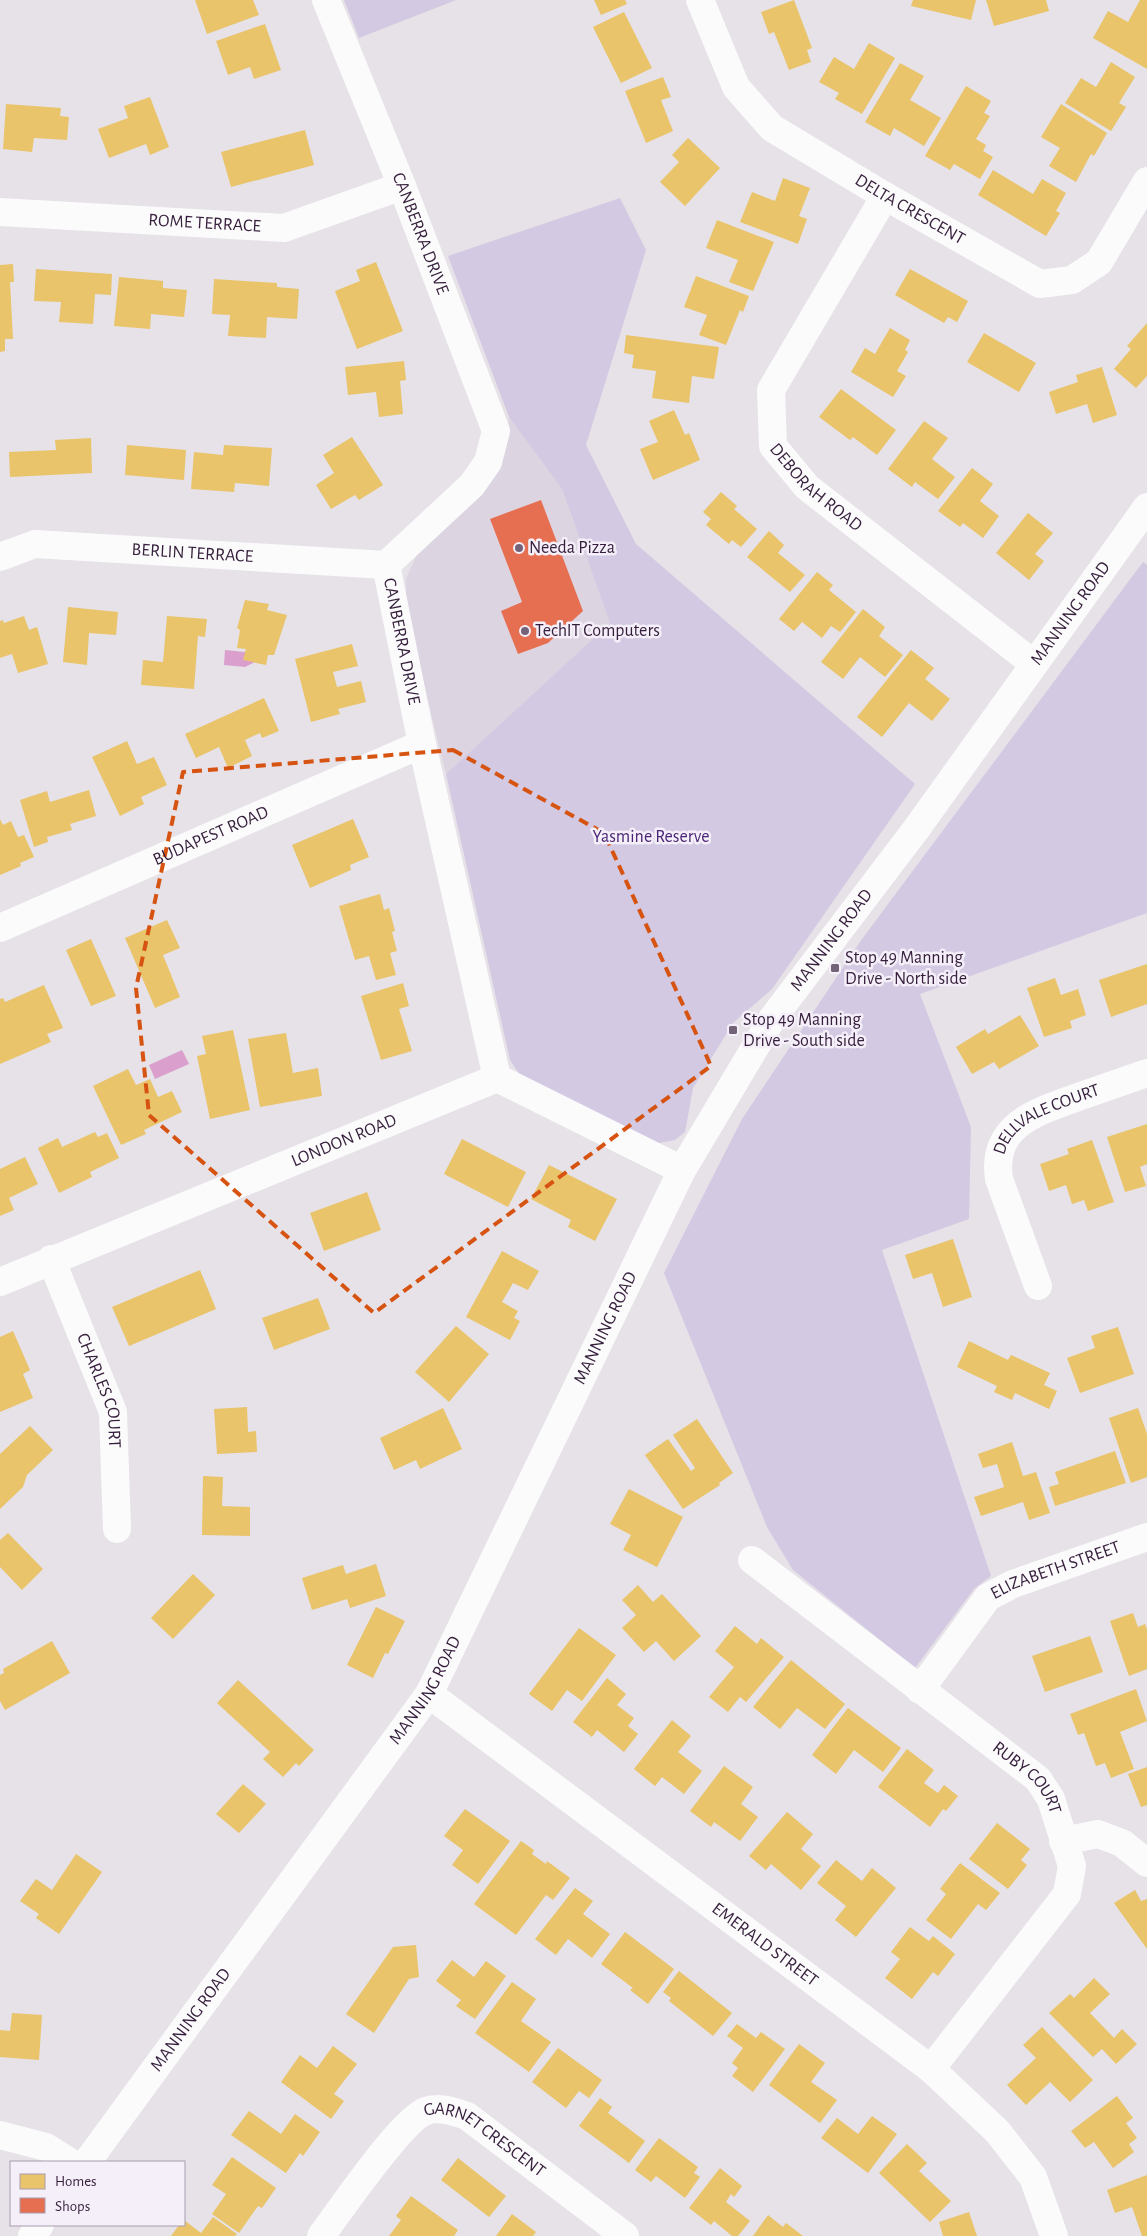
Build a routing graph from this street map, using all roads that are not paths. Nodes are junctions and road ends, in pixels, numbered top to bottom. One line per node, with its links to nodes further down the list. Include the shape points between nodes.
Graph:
1 (326, 0): 4 (street, CANBERRA DRIVE)
2 (700, 0): 5 (street, DELTA CRESCENT, via 736,87 772,128)
3 (1147, 181): 5 (street, DELTA CRESCENT, via 1100,262 1072,280 1040,284)
4 (402, 186): 6 (street, ROME TERRACE, via 284,228); 10 (street, CANBERRA DRIVE, via 496,431 488,462 472,485)
5 (885, 196): 11 (street, DEBORAH ROAD, via 771,390 773,446 807,487)
6 (0, 212)
7 (1147, 507): 8 (street, MANNING ROAD)
8 (1139, 535): 11 (street, MANNING ROAD)
9 (0, 557): 10 (street, BERLIN TERRACE, via 35,544)
10 (386, 565): 12 (street, CANBERRA DRIVE)
11 (1034, 664): 16 (street, MANNING ROAD, via 917,828 772,1019)
12 (422, 744): 13 (street, BUDAPEST ROAD); 15 (street, CANBERRA DRIVE)
13 (0, 928)
14 (1147, 1073): 19 (street, DELLVALE COURT, via 1038,1111 1018,1123 1002,1143 997,1164 1000,1179)
15 (497, 1078): 16 (street); 17 (street, LONDON ROAD)
16 (682, 1170): 24 (street, MANNING ROAD)
17 (51, 1260): 18 (street, LONDON ROAD); 20 (street, CHARLES COURT, via 113,1412)
18 (0, 1282)
19 (1038, 1286)
20 (117, 1529)
21 (1147, 1537): 23 (street, ELIZABETH STREET, via 1013,1584 988,1596)
22 (752, 1560): 23 (street, RUBY COURT)
23 (920, 1690): 25 (street, RUBY COURT, via 1038,1779 1051,1799)
24 (429, 1694): 27 (street, EMERALD STREET); 30 (street, MANNING ROAD)
25 (1063, 1841): 26 (street, via 1098,1834 1122,1843); 27 (street, RUBY COURT, via 1072,1866 1067,1894)
26 (1147, 1863)
27 (931, 2069): 33 (street, EMERALD STREET, via 997,2131 1033,2177)
28 (0, 2135): 29 (street, via 46,2147)
29 (68, 2161)
30 (88, 2161)
31 (321, 2236): 32 (street, GARNET CRESCENT, via 405,2126 426,2111 450,2110 467,2116)
32 (625, 2236)
33 (1054, 2236)

